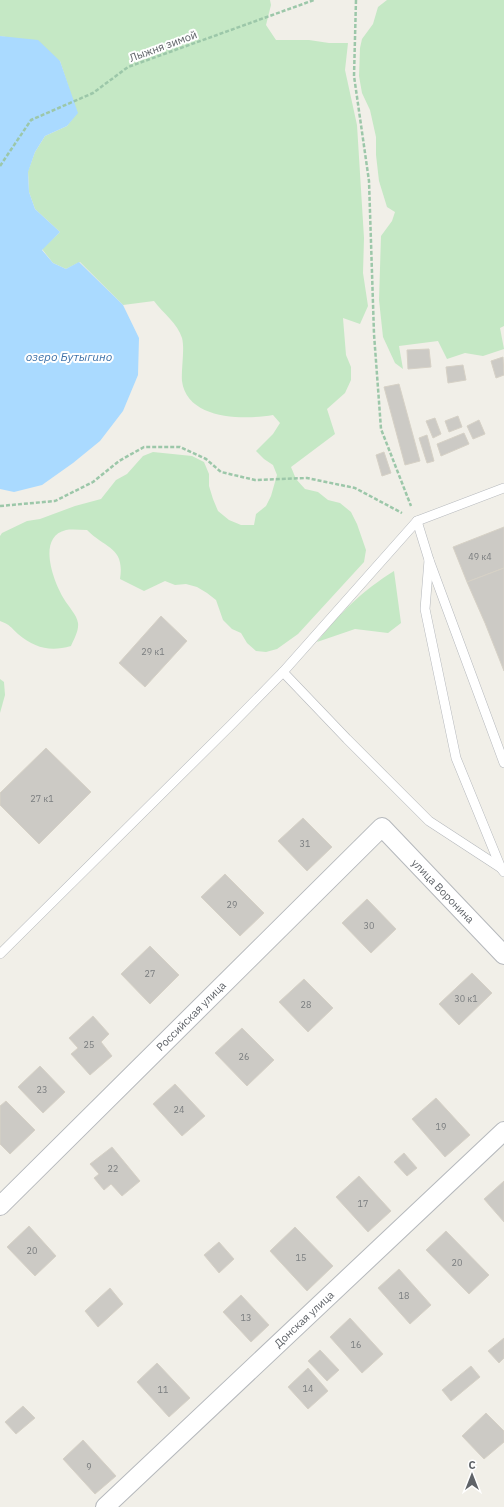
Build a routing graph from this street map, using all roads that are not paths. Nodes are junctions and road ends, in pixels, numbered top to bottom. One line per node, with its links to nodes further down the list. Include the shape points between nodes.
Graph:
1 (504, 488): 2 (lane)
2 (417, 521): 3 (lane); 4 (lane)
3 (428, 560): 5 (lane); 7 (lane, via 425,609 456,758)
4 (283, 672): 7 (lane, via 429,821); 8 (lane, via 232,726)
5 (504, 763)
6 (382, 826): 9 (street, улица Воронина); 11 (street, Российская улица)
7 (502, 870)
8 (0, 954)
9 (504, 955)
10 (504, 1131): 12 (street, Донская улица)
11 (0, 1206)
12 (105, 1507)

